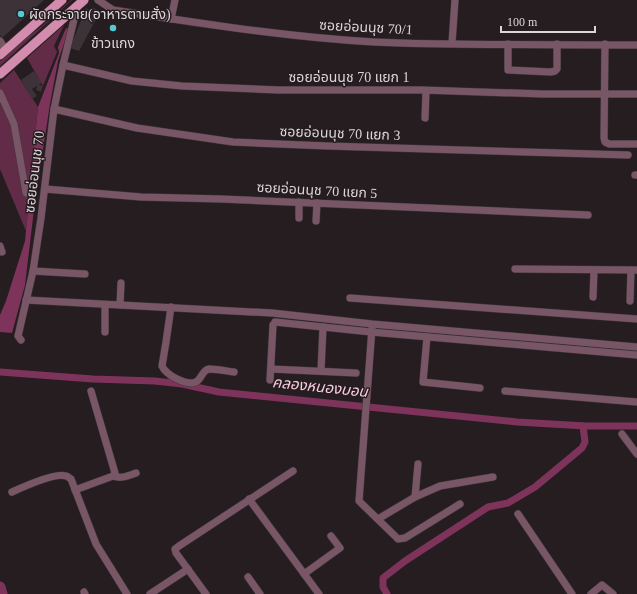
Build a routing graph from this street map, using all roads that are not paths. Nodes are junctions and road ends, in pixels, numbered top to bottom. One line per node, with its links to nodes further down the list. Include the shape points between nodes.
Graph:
1 (84, 0): 6 (main road)
2 (98, 0): 7 (street, ซอยอ่อนนุช 70/1, via 112,10)
3 (175, 0): 7 (street)
4 (454, 0): 9 (street)
5 (60, 1): 14 (main road)
6 (77, 7): 15 (street, ซอยอ่อนนุช 70); 16 (main road)
7 (171, 19): 9 (street, ซอยอ่อนนุช 70/1, via 307,37 374,42)
8 (0, 42): 14 (street)
9 (452, 43): 10 (street, ซอยอ่อนนุช 70/1)
10 (508, 44): 11 (street, ซอยอ่อนนุช 70/1); 11 (street, via 508,70 551,72 558,69)
11 (557, 44): 12 (street, ซอยอ่อนนุช 70/1)
12 (605, 44): 13 (street, ซอยอ่อนนุช 70/1); 18 (street)
13 (637, 44)
14 (3, 52)
15 (63, 65): 17 (street, ซอยอ่อนนุช 70 แยก 1, via 132,81 182,86 279,90); 21 (street, ซอยอ่อนนุช 70)
16 (0, 74)
17 (426, 91): 18 (street, ซอยอ่อนนุช 70 แยก 1); 22 (street)
18 (605, 94): 19 (street, ซอยอ่อนนุช 70 แยก 1); 23 (street, via 605,142)
19 (637, 94)
20 (1, 96): 26 (street, via 14,124)
21 (54, 109): 24 (street, ซอยอ่อนนุช 70 แยก 3, via 137,128 233,142); 25 (street, ซอยอ่อนนุช 70)
22 (425, 118)
23 (637, 144)
24 (628, 155)
25 (45, 189): 27 (street, ซอยอ่อนนุช 70 แยก 5, via 141,198); 34 (street, ซอยอ่อนนุช 70)
26 (26, 193)
27 (299, 202): 28 (street, ซอยอ่อนนุช 70 แยก 5); 30 (street)
28 (318, 203): 29 (street, ซอยอ่อนนุช 70 แยก 5); 31 (street)
29 (588, 215)
30 (299, 218)
31 (316, 221)
32 (515, 269): 35 (street)
33 (634, 270): 35 (street); 41 (street)
34 (33, 271): 36 (street); 40 (street, ซอยอ่อนนุช 70)
35 (594, 271): 38 (street)
36 (85, 274)
37 (121, 283): 43 (street)
38 (593, 297)
39 (350, 298): 45 (street)
40 (26, 300): 42 (street); 51 (street, ซอยอ่อนนุช 70, via 18,336)
41 (630, 301)
42 (105, 305): 43 (street); 48 (street)
43 (120, 305): 44 (street)
44 (170, 307): 46 (street, via 272,313); 56 (street, via 162,366 168,375 192,383 206,370)
45 (637, 319)
46 (372, 324): 49 (street); 52 (street)
47 (323, 327): 49 (street); 54 (street, via 274,323); 55 (street)
48 (105, 332)
49 (372, 332): 50 (street); 76 (street, via 358,499)
50 (427, 337): 53 (street); 59 (street, via 423,382)
51 (21, 340)
52 (637, 347)
53 (637, 355)
54 (271, 369): 55 (street); 58 (street)
55 (321, 371): 57 (street)
56 (234, 372)
57 (356, 373)
58 (270, 380)
59 (480, 388)
60 (91, 391): 68 (street, via 115,473)
61 (505, 391): 62 (street)
62 (637, 402)
63 (622, 434): 64 (street)
64 (637, 454)
65 (418, 464): 72 (street)
66 (292, 471): 73 (street)
67 (136, 473): 68 (street, via 123,478)
68 (113, 476): 70 (street)
69 (493, 477): 72 (street, via 440,486)
70 (75, 490): 71 (street, via 71,479 65,475 52,476); 81 (street, via 96,544)
71 (12, 492)
72 (415, 497): 76 (street)
73 (249, 499): 78 (street, via 176,549 176,553); 79 (street)
74 (460, 504): 76 (street, via 405,538 398,539)
75 (518, 514): 86 (street)
76 (378, 519)
77 (331, 536): 79 (street, via 340,548)
78 (188, 569): 82 (street); 83 (street)
79 (304, 574): 85 (street)
80 (248, 577): 84 (street)
81 (127, 594)
82 (150, 594)
83 (206, 594)
84 (260, 594)
85 (319, 594)
86 (572, 594)
87 (591, 594): 88 (street, via 602,586)
88 (613, 594)

